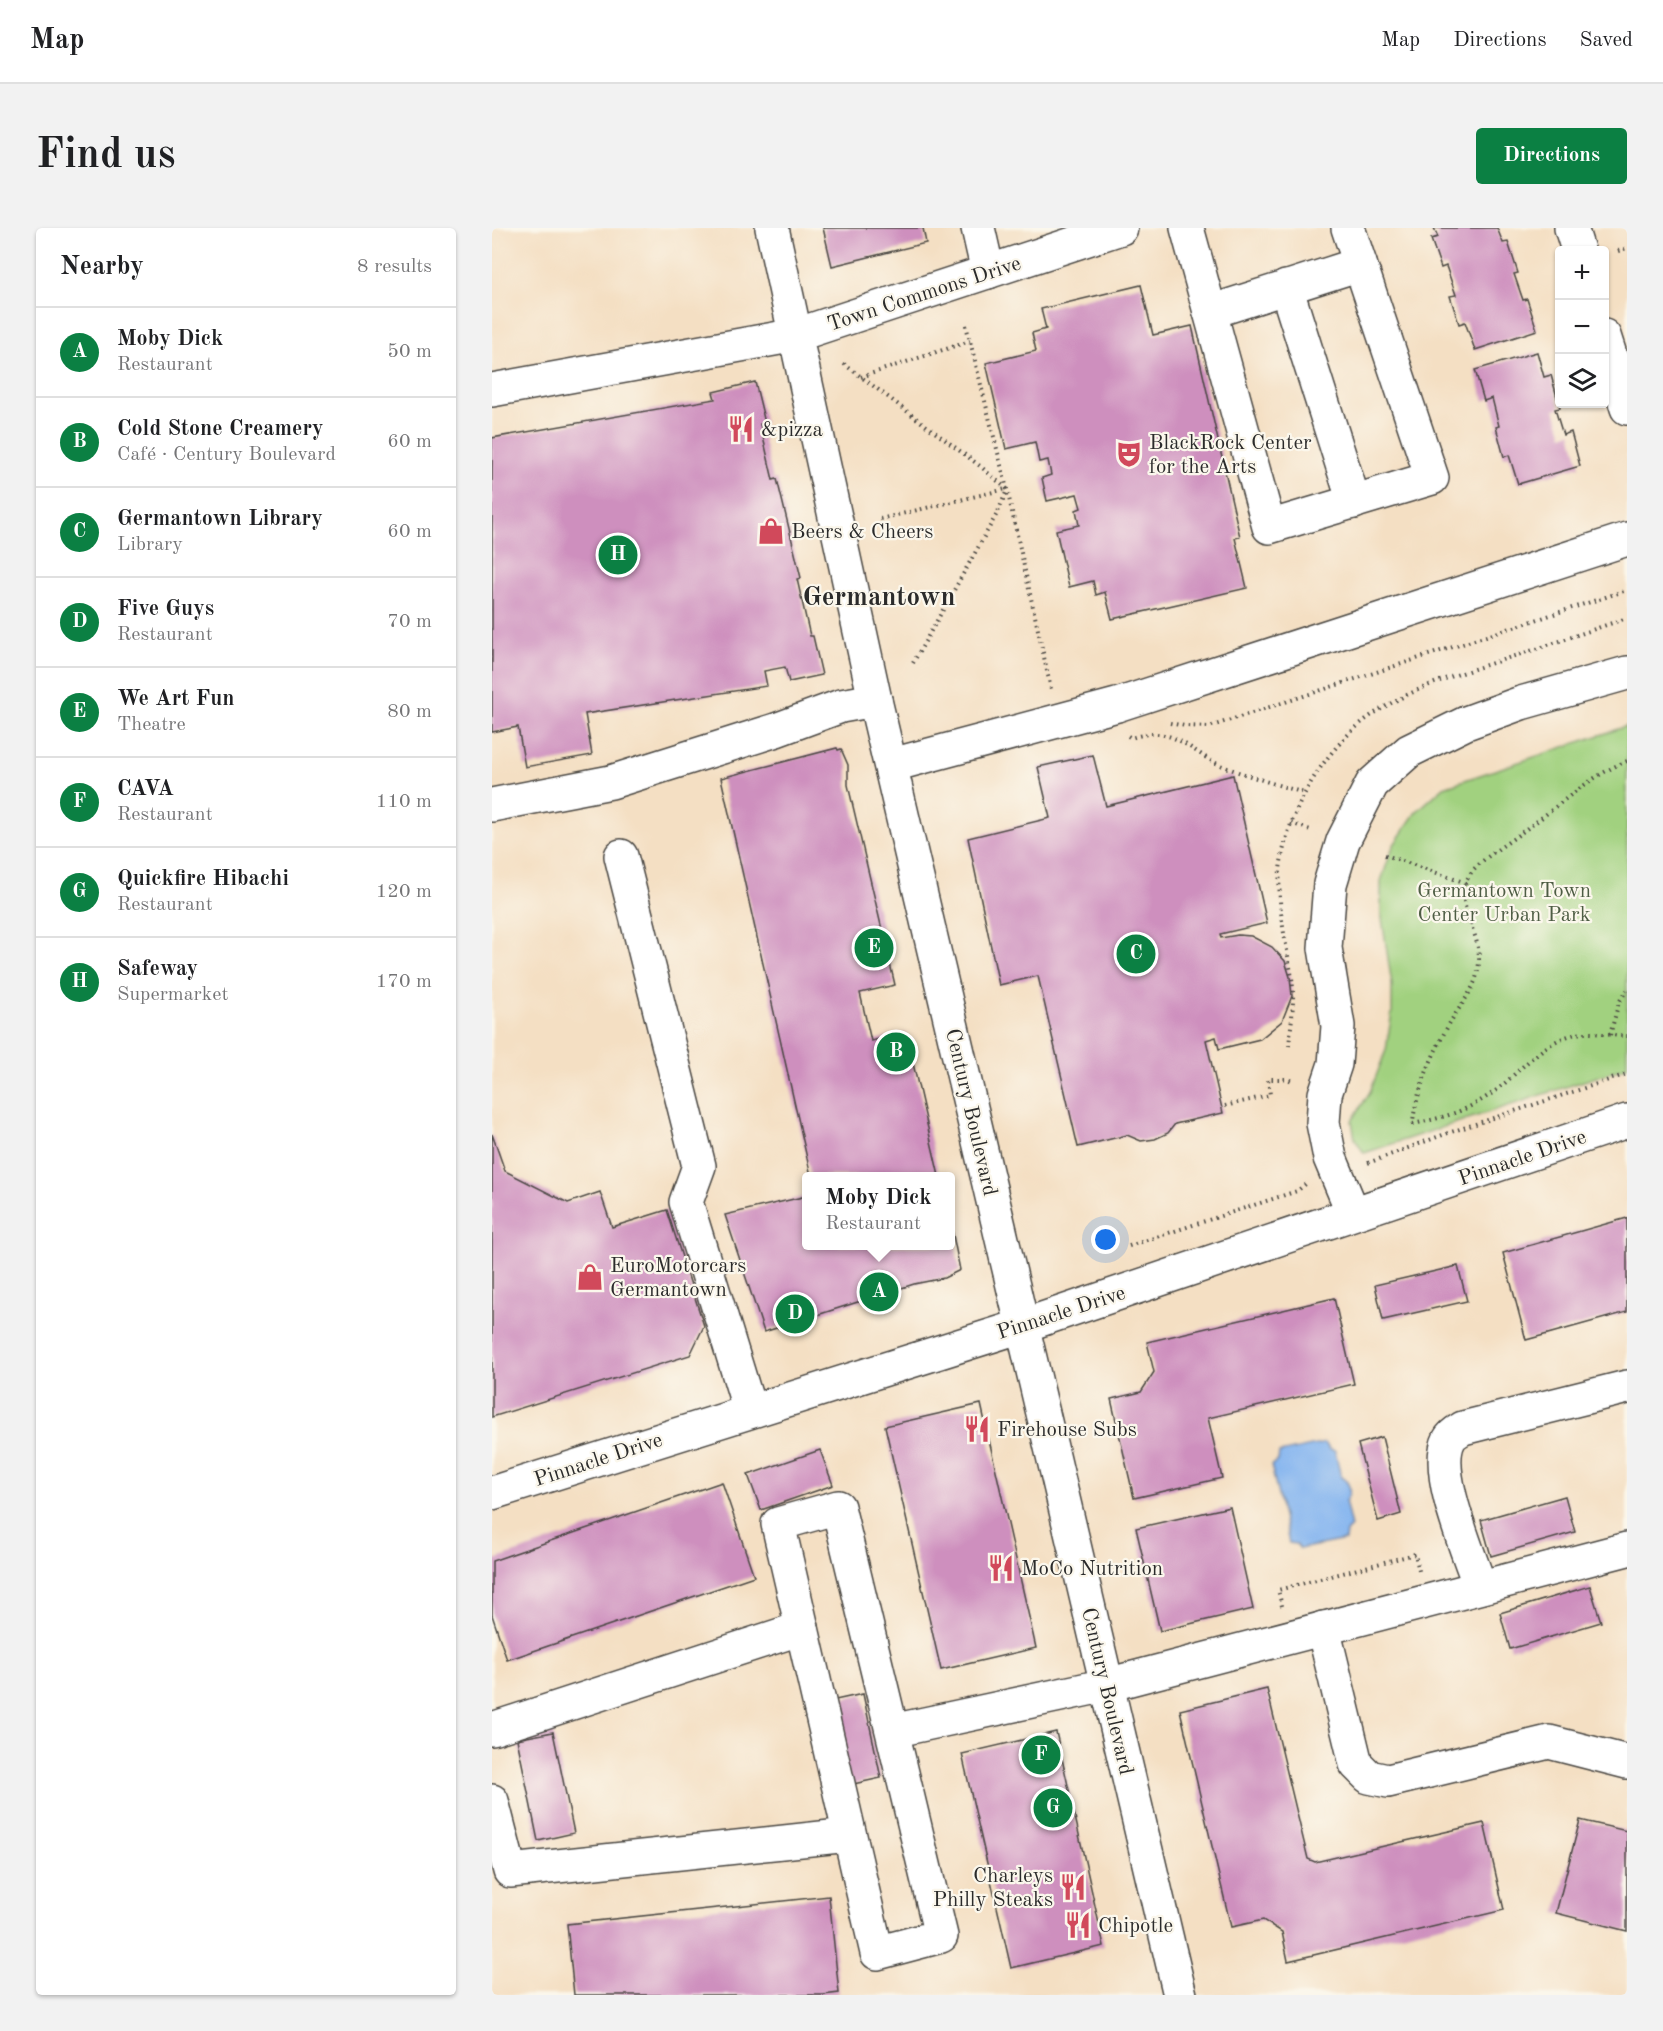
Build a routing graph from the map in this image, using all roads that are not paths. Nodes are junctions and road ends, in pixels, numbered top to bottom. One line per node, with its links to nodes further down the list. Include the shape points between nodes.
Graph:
1 (772, 228): 12 (street, Century Boulevard)
2 (978, 228): 9 (street)
3 (1121, 228): 9 (street, Town Commons Drive)
4 (1187, 228): 11 (street)
5 (1348, 228): 8 (street)
6 (1571, 228): 7 (street)
7 (1577, 246)
8 (1360, 264): 10 (street); 16 (street, via 1432,478)
9 (988, 272): 12 (street, Town Commons Drive)
10 (1286, 287): 11 (street); 16 (street)
11 (1210, 312): 16 (street, via 1269,527)
12 (796, 335): 14 (street, Town Commons Drive); 19 (street, Century Boulevard)
13 (1609, 349): 15 (street)
14 (492, 390)
15 (1627, 408)
16 (1354, 502)
17 (1627, 539): 20 (street, via 1117,705)
18 (1627, 672): 24 (street, via 1466,723 1409,751 1367,793 1343,841 1330,884 1325,948 1338,1026 1323,1123 1330,1158)
19 (876, 700): 20 (street, Century Boulevard); 21 (street, via 841,706 611,782)
20 (892, 765): 25 (street, Century Boulevard)
21 (492, 805)
22 (621, 856): 27 (street, via 699,1166 686,1202)
23 (1627, 1121): 24 (street, Pinnacle Drive)
24 (1353, 1213): 25 (street, Pinnacle Drive)
25 (1022, 1326): 27 (street, Pinnacle Drive); 33 (street, Century Boulevard)
26 (1627, 1387): 30 (street, via 1463,1428 1450,1437 1445,1450 1448,1488)
27 (750, 1411): 28 (street, Pinnacle Drive)
28 (492, 1493)
29 (1627, 1549): 30 (street)
30 (1480, 1587): 32 (street)
31 (802, 1628): 34 (street); 35 (street, via 778,1524 838,1507); 38 (street)
32 (1323, 1628): 33 (street); 36 (street, via 1356,1764 1369,1777 1388,1780 1549,1742)
33 (1107, 1685): 35 (street); 40 (street, Century Boulevard)
34 (492, 1729)
35 (892, 1731): 38 (street, via 941,1936 877,1953)
36 (1627, 1762)
37 (492, 1800): 39 (street)
38 (849, 1834): 39 (street)
39 (501, 1871)
40 (1180, 1995)

